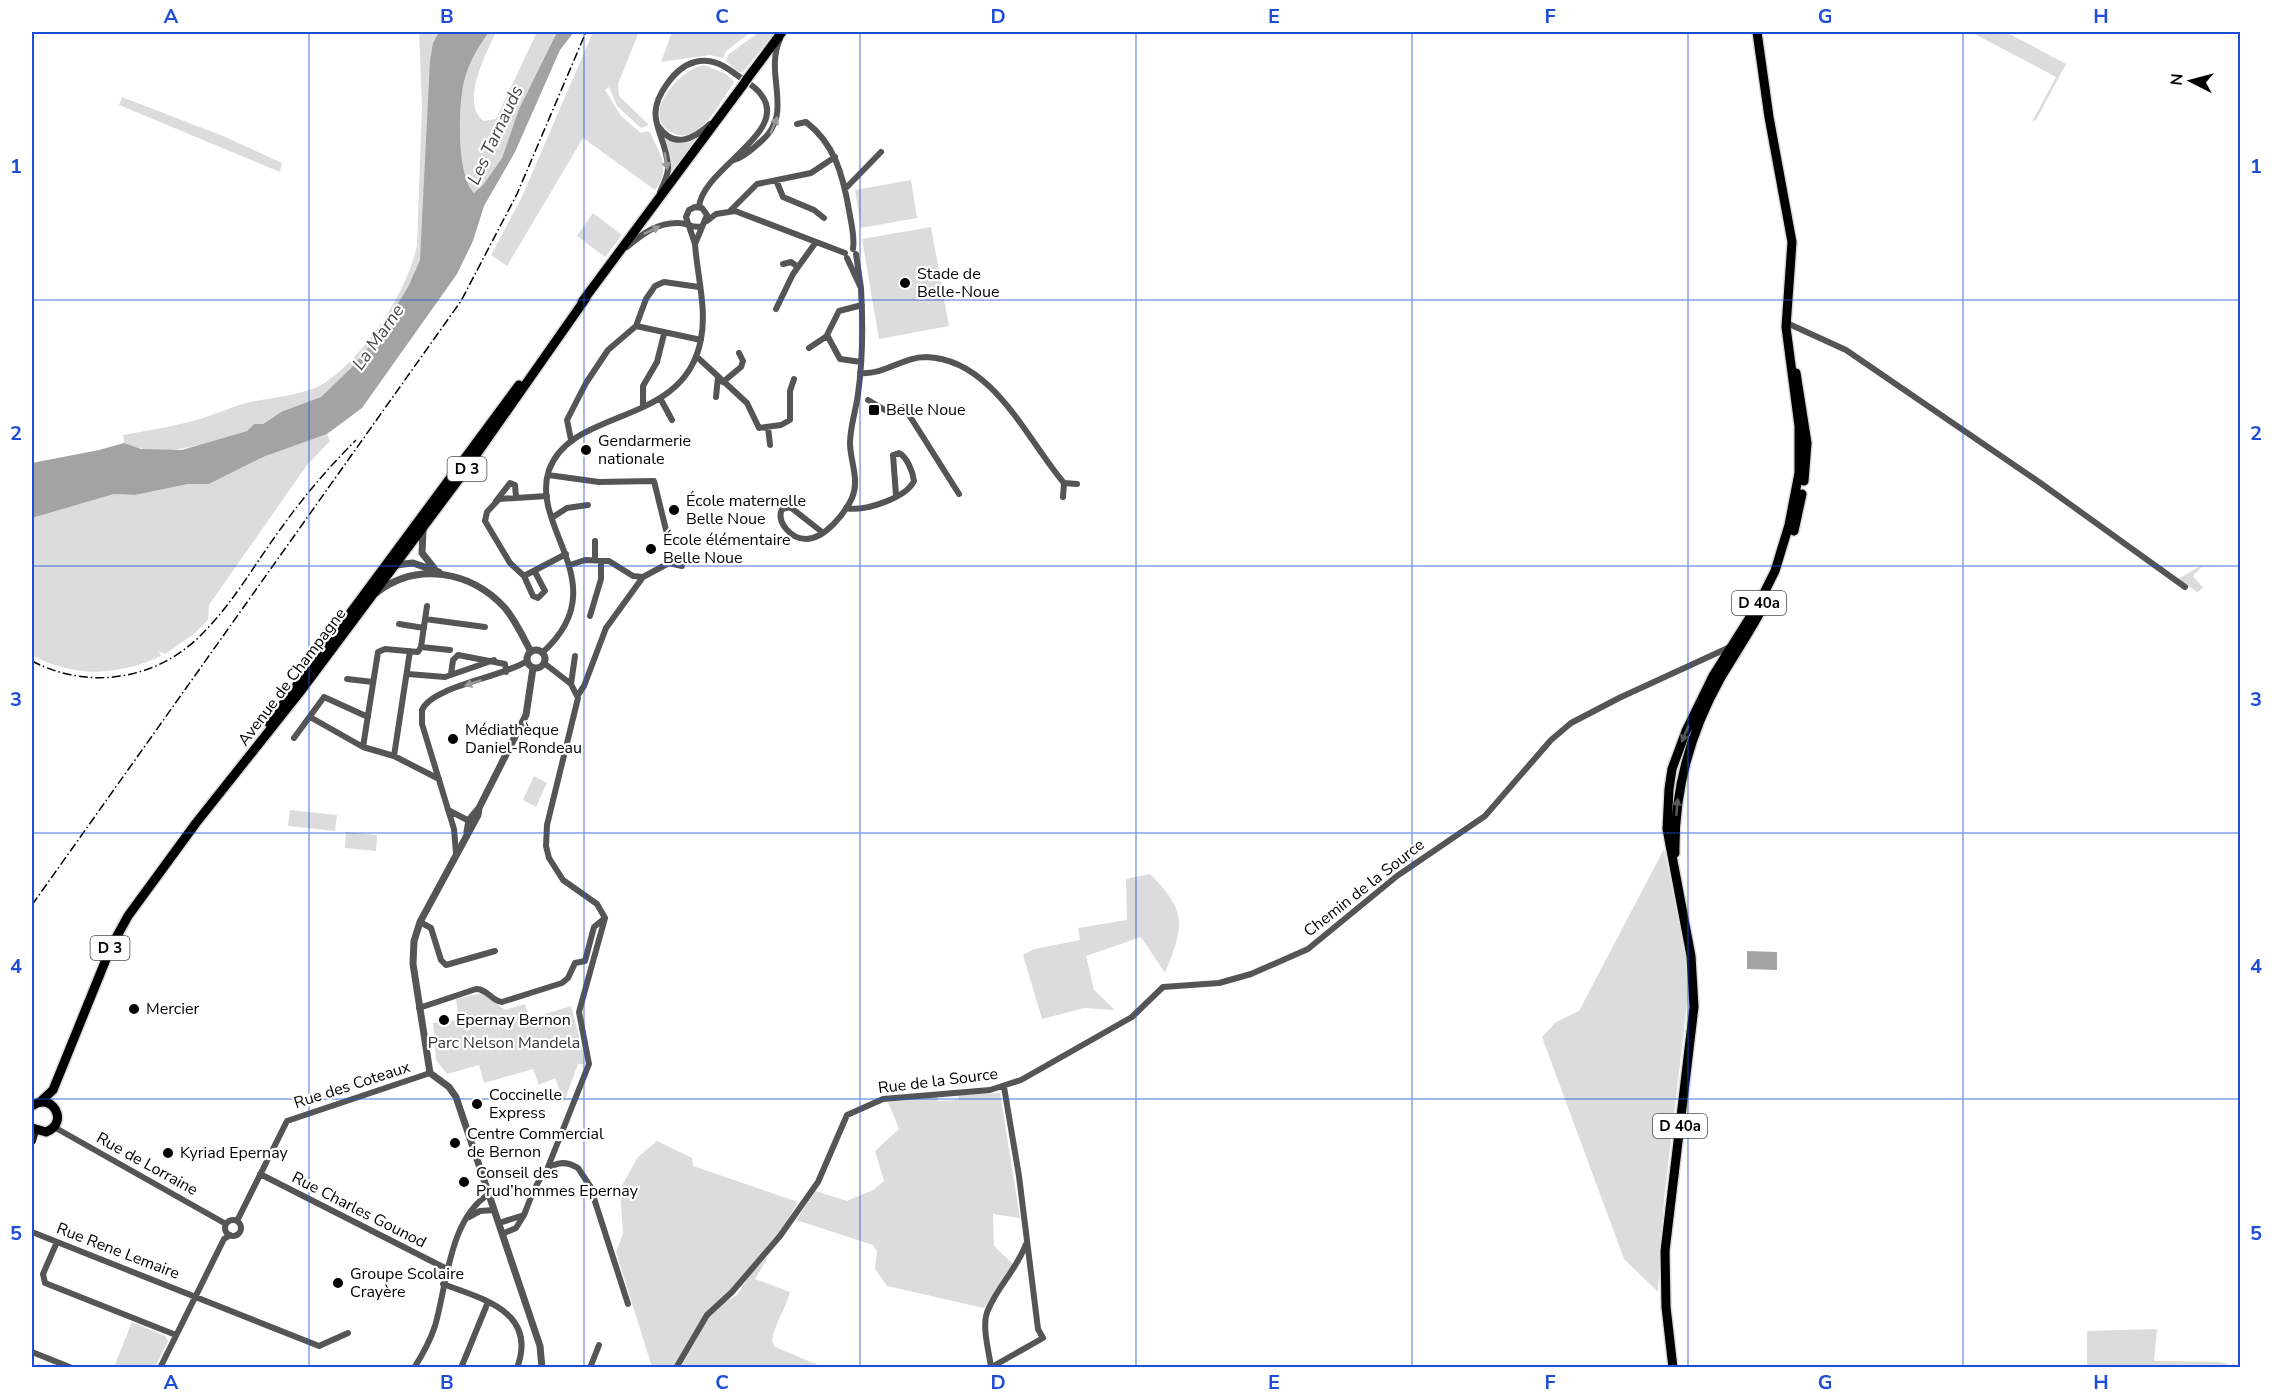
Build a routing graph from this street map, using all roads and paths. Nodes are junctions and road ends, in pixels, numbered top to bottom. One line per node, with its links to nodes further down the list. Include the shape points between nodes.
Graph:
1 (783, 32): 3 (main road, D 3); 8 (street, one-way to 1, via 768,136 777,123 775,56)
2 (1757, 32): 27 (main road, D 40a, via 1791,229)
3 (723, 111): 4 (street, via 698,135 683,141 666,135); 11 (main road, D 3)
4 (654, 114): 8 (street, via 660,94 688,64 707,61 728,69 761,94 768,111 764,127); 11 (street, one-way to 11, via 668,166)
5 (797, 124): 7 (street, via 806,122)
6 (881, 152): 10 (street)
7 (835, 157): 9 (street, via 811,173); 10 (street)
8 (731, 160): 12 (street, via 711,180)
9 (776, 180): 13 (street, via 757,184); 14 (street, via 783,197)
10 (845, 189): 19 (street)
11 (653, 206): 20 (main road, D 3)
12 (699, 207): 15 (street, via 706,212); 16 (street, via 687,213 686,220)
13 (730, 211): 15 (street, via 716,214); 17 (street)
14 (824, 218)
15 (704, 224): 16 (street); 18 (street)
16 (691, 226): 18 (street); 20 (street, one-way to 16, via 657,226)
17 (816, 242): 21 (street); 23 (street)
18 (695, 244): 24 (street)
19 (854, 251): 21 (street, via 849,248); 25 (street)
20 (618, 254): 26 (main road, D 3)
21 (846, 255): 25 (street)
22 (783, 264): 23 (street, via 791,262)
23 (798, 267): 29 (street)
24 (699, 287): 31 (street, via 658,284 646,299); 34 (street)
25 (861, 288): 28 (street)
26 (586, 298): 62 (main road, D 3); 63 (main road, D 3)
27 (1788, 305): 30 (main road, D 40a); 88 (main road, D 40a, via 1786,343 1801,441 1796,495 1773,577)
28 (862, 306): 33 (street, via 840,311); 38 (street)
29 (776, 309)
30 (1789, 324): 79 (street, via 1846,350); 88 (main road, D 40a, via 1806,429 1803,489 1776,580)
31 (636, 326): 32 (street); 48 (street, via 611,346 589,377 567,420)
32 (664, 334): 34 (street); 45 (street, via 657,362 643,386)
33 (827, 336): 35 (street); 38 (street, via 840,359)
34 (701, 340): 37 (street)
35 (809, 348)
36 (739, 353): 40 (street, via 741,367)
37 (696, 356): 40 (street); 43 (street, via 683,379)
38 (861, 362): 39 (street)
39 (860, 373): 51 (street, via 878,373 920,357 936,358 959,367 1010,408); 60 (street, via 850,443 855,487)
40 (720, 379): 42 (street); 47 (street, via 747,403 756,426)
41 (794, 379): 47 (street, via 790,420)
42 (716, 397)
43 (660, 398): 45 (street); 46 (street)
44 (868, 400): 53 (street, via 890,413 904,407)
45 (643, 407): 48 (street)
46 (672, 420)
47 (768, 427): 49 (street)
48 (571, 440): 50 (street, via 555,457)
49 (770, 445)
50 (548, 475): 55 (street); 64 (street, via 599,482 654,481)
51 (1064, 483): 52 (street); 57 (street)
52 (1077, 484)
53 (959, 494)
54 (896, 495): 54 (street, via 914,481 899,453 891,461); 60 (street, via 872,507)
55 (547, 496): 56 (street); 61 (street)
56 (516, 497): 58 (street); 58 (street, via 515,485 510,483)
57 (1064, 497)
58 (496, 501): 77 (street, via 485,521 510,563)
59 (588, 505): 61 (street, via 567,508)
60 (846, 508): 65 (street)
61 (553, 517): 68 (street)
62 (426, 523): 67 (main road, D 3); 76 (street, via 422,553)
63 (412, 530): 67 (street); 80 (main road, D 3)
64 (666, 530)
65 (822, 532): 65 (street, via 807,539 799,537 780,523 782,509 790,507)
66 (595, 540): 69 (street)
67 (406, 550): 70 (street); 72 (main road, D 3)
68 (566, 554): 71 (street); 74 (street)
69 (598, 560): 71 (street); 78 (street, via 613,562); 82 (street, via 601,579)
70 (409, 563): 72 (street); 75 (street); 76 (street, via 433,568)
71 (570, 565): 92 (street, via 572,596 568,615 557,637)
72 (394, 566): 80 (main road, D 3)
73 (682, 566): 78 (street, via 669,563)
74 (536, 572): 77 (street); 77 (street, via 545,591 538,598 533,597)
75 (425, 573): 76 (street); 80 (street, via 398,579)
76 (441, 574): 91 (street, via 468,581 493,597 514,620)
77 (524, 576)
78 (643, 578): 104 (street, via 606,628)
79 (2185, 587)
80 (369, 594): 123 (main road, D 3, via 118,932)
81 (427, 606): 83 (street)
82 (591, 616)
83 (425, 619): 85 (street); 86 (street)
84 (399, 624): 85 (street)
85 (424, 627): 87 (street)
86 (485, 627)
87 (421, 647): 89 (street); 90 (street, via 418,652)
88 (1734, 649): 119 (street, Chemin de la Source, via 1571,723 1551,740 1490,812 1397,876 1308,949 1220,983); 161 (main road, D 40a, via 1686,731 1672,769 1667,801 1667,829 1691,956 1694,1007 1665,1251 1665,1296)
89 (450, 650)
90 (410, 651): 99 (street); 102 (street, via 378,652)
91 (531, 652): 92 (street); 95 (street)
92 (542, 653): 96 (street)
93 (575, 657): 103 (street)
94 (494, 660): 98 (street, via 505,664); 100 (street); 100 (street, via 456,655)
95 (527, 661): 97 (street); 98 (street)
96 (544, 663): 97 (street); 103 (street)
97 (533, 668): 112 (street, via 526,715)
98 (506, 672): 110 (street, one-way to 110, via 443,693 424,706 422,724)
99 (408, 674): 100 (street); 109 (street)
100 (451, 674)
101 (347, 679): 102 (street)
102 (373, 682): 106 (street)
103 (571, 684): 104 (street)
104 (578, 695): 116 (street, via 547,825 546,846 563,880 597,904)
105 (310, 717): 106 (street, via 324,697); 107 (street); 108 (street)
106 (368, 717): 108 (street)
107 (294, 738)
108 (363, 747): 109 (street)
109 (394, 756): 110 (street)
110 (439, 779): 111 (street)
111 (448, 810): 112 (street); 113 (street)
112 (471, 822): 114 (street)
113 (454, 829): 114 (street); 115 (street)
114 (467, 832): 115 (street)
115 (456, 853): 117 (street)
116 (606, 918): 120 (street, via 594,927 585,962 574,963 562,983 502,1002 476,989); 129 (street, via 579,1012 589,1064)
117 (420, 922): 118 (street, via 431,928 446,965); 120 (street, via 413,964)
118 (495, 951)
119 (1168, 985): 122 (street, Rue de la Source, via 1132,1017)
120 (419, 1008): 121 (street)
121 (430, 1073): 130 (street, Rue des Coteaux, via 287,1121); 131 (street, via 449,1087 456,1098)
122 (1004, 1087): 141 (street); 160 (street, Rue de la Source, via 883,1099 847,1115 818,1182 774,1244 707,1315)
123 (52, 1090): 124 (main road, D 3); 125 (main road, D 3)
124 (36, 1104): 125 (main road)
125 (54, 1107): 126 (main road, via 58,1119)
126 (54, 1127): 127 (main road, via 46,1132); 137 (street, Rue de Lorraine)
127 (33, 1130): 128 (main road)
128 (32, 1141)
129 (548, 1167): 133 (street, via 540,1176); 147 (street, via 568,1164 585,1174)
130 (260, 1174): 135 (street, Rue des Coteaux); 143 (street, Rue Charles Gounod)
131 (489, 1194): 132 (street); 134 (street, via 477,1203)
132 (494, 1210): 134 (street); 136 (street)
133 (524, 1215): 136 (street); 139 (street, via 518,1226)
134 (469, 1217): 143 (street)
135 (237, 1221): 137 (street); 140 (street, via 239,1233)
136 (499, 1223): 139 (street)
137 (226, 1224): 140 (street)
138 (32, 1232): 142 (street, Rue Rene Lemaire)
139 (502, 1234): 158 (street, via 540,1346)
140 (230, 1235): 145 (street, via 224,1239)
141 (1026, 1241): 152 (street, via 1015,1270 987,1311); 152 (street, via 1038,1329 1043,1338)
142 (57, 1242): 145 (street, Rue Rene Lemaire); 149 (street, via 43,1274 45,1283)
143 (447, 1269): 144 (street)
144 (443, 1284): 146 (street); 155 (street, via 433,1331)
145 (195, 1296): 148 (street, Rue Rene Lemaire, via 319,1346); 149 (street)
146 (488, 1302): 156 (street); 157 (street, via 518,1326 522,1347)
147 (627, 1304)
148 (348, 1333)
149 (176, 1335): 154 (street)
150 (599, 1345): 159 (street)
151 (32, 1352): 153 (street)
152 (991, 1367)
153 (72, 1368)
154 (160, 1368)
155 (414, 1368)
156 (461, 1368)
157 (517, 1368)
158 (542, 1368)
159 (590, 1368)
160 (676, 1368)
161 (1673, 1368)

